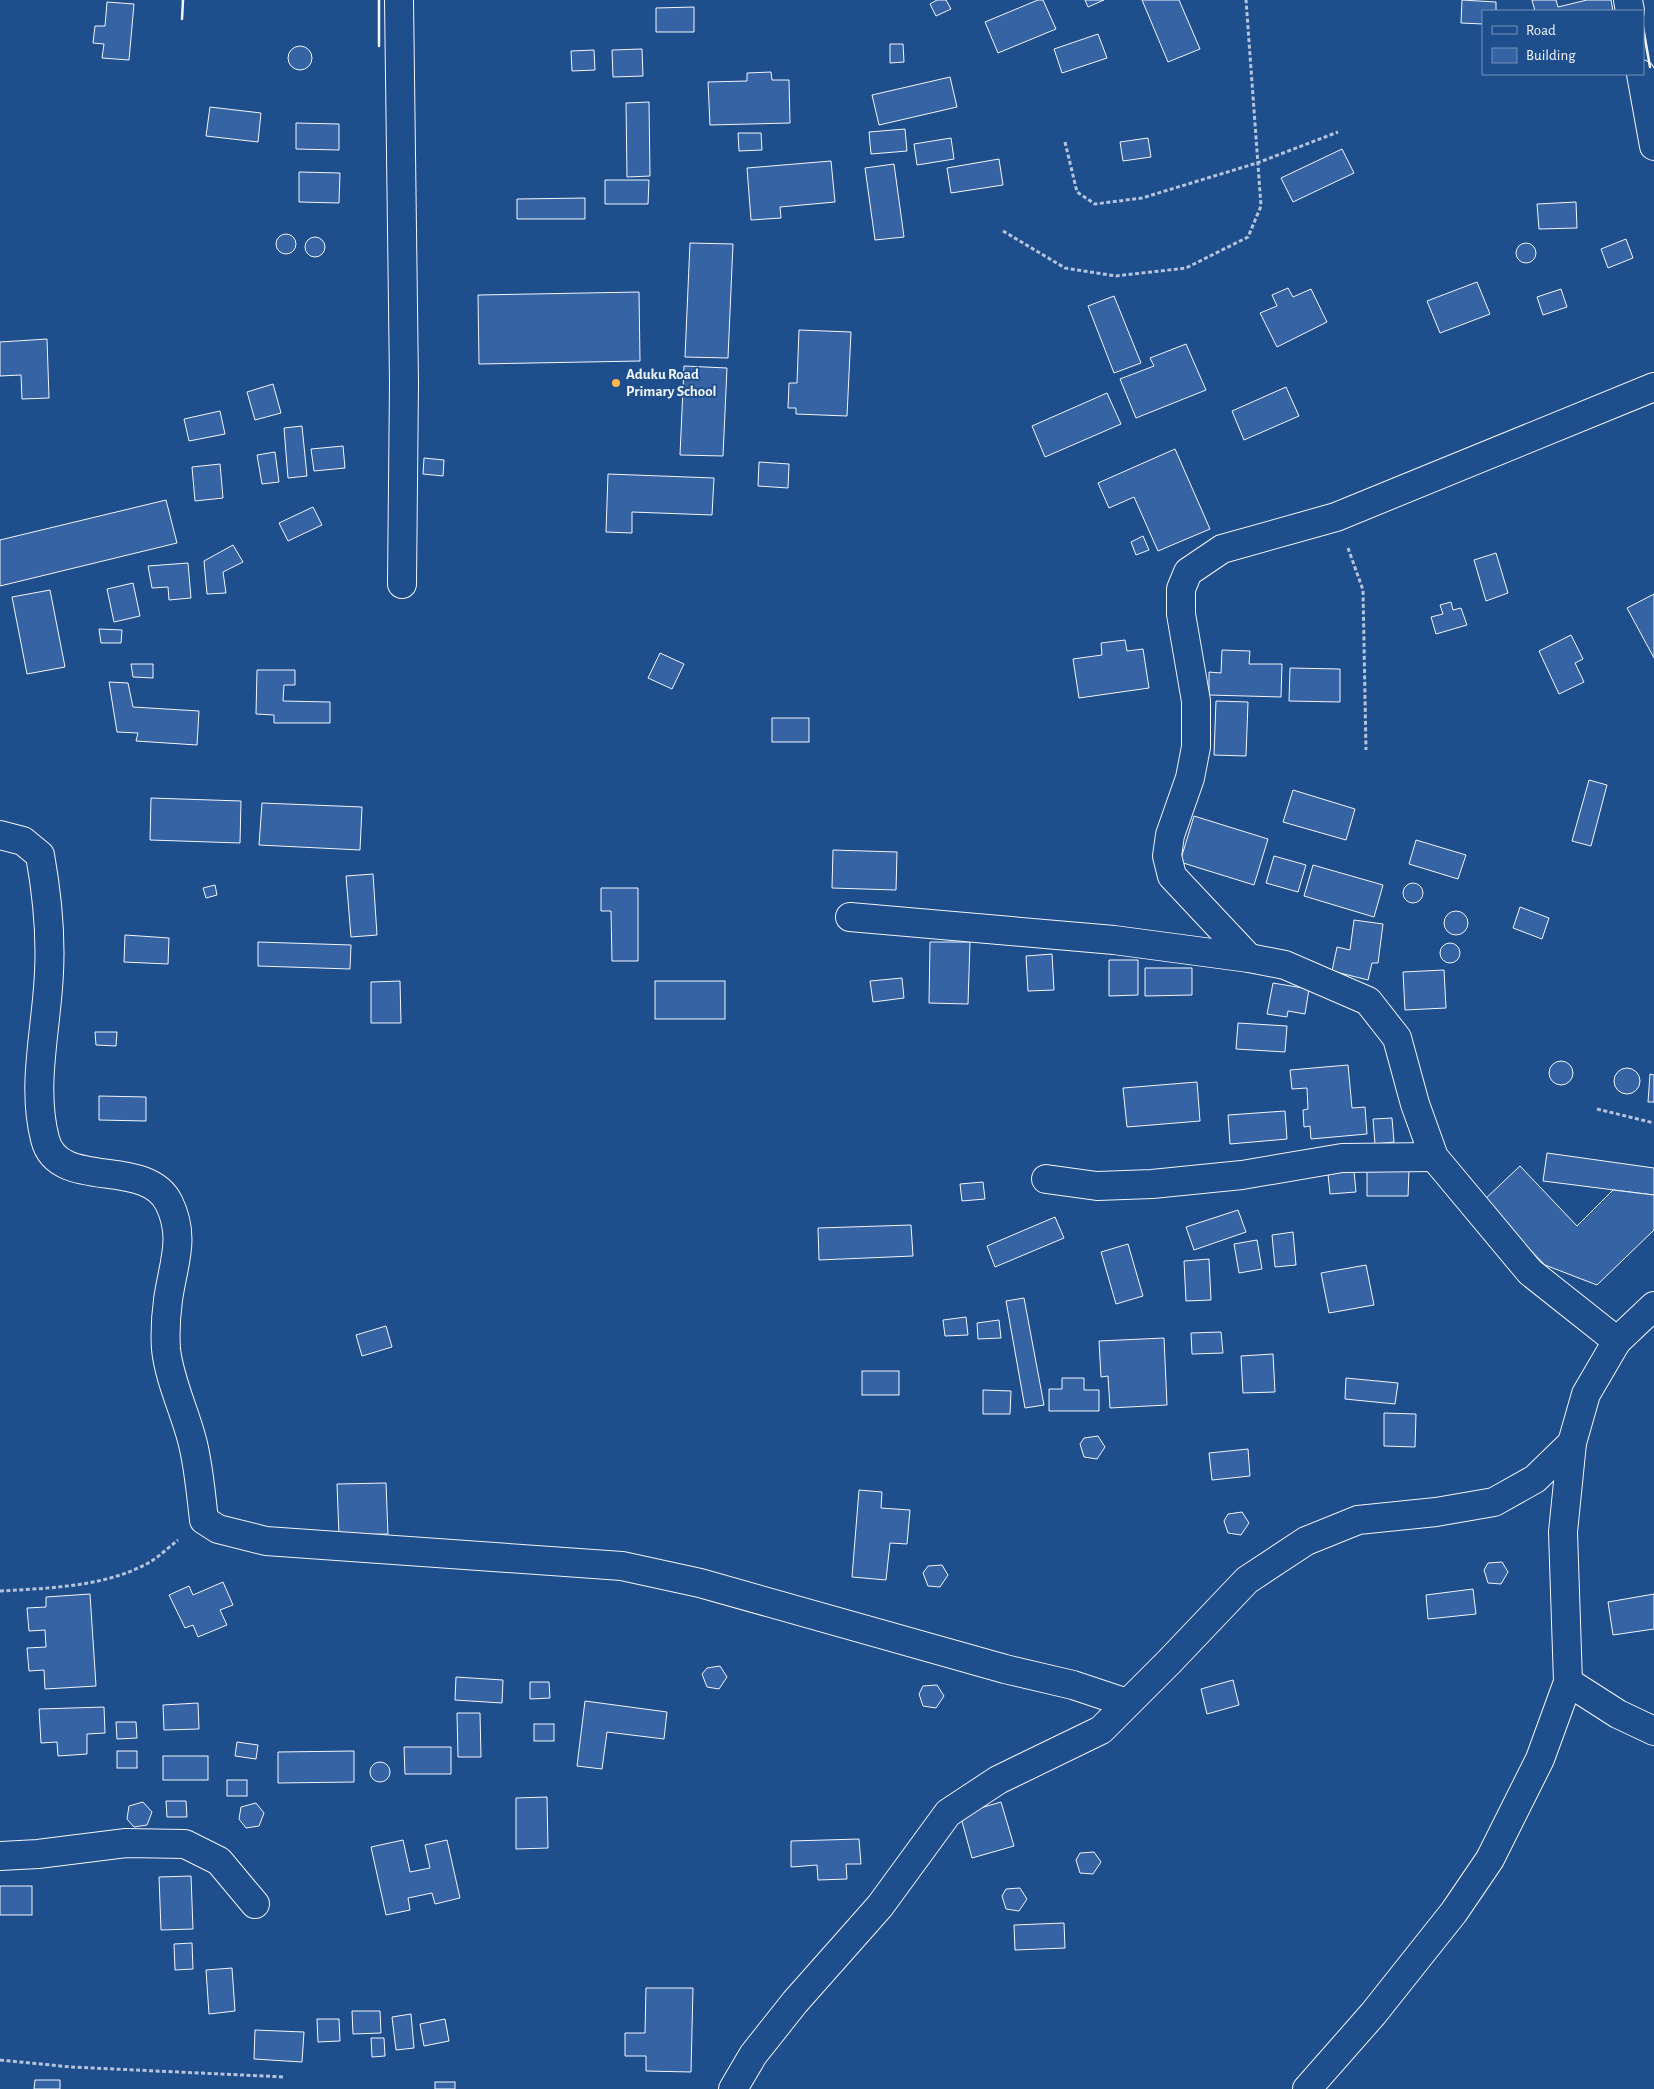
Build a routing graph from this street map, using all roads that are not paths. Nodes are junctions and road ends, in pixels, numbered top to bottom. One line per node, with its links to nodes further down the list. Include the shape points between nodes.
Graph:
1 (399, 0): 5 (street, via 404,383)
2 (1641, 75): 3 (street)
3 (1654, 146)
4 (1654, 386): 8 (street, via 1336,517 1222,549 1188,572 1182,589 1181,614 1196,702 1196,746 1167,856 1172,876)
5 (402, 584)
6 (0, 834): 15 (street, via 23,841 40,855 47,895 49,972 39,1091 45,1140 55,1157 76,1169 123,1175 152,1186 168,1201 177,1225 178,1255 168,1300 166,1350 193,1444 204,1520 218,1528 266,1540 622,1566 700,1583 1005,1669 1073,1685)
7 (850, 916): 8 (street, via 1114,940)
8 (1249, 958): 9 (street, via 1285,965 1368,1001 1397,1038)
9 (1434, 1157): 10 (street, via 1342,1158 1242,1175 1152,1184 1097,1186); 12 (street, via 1530,1272)
10 (1046, 1179)
11 (1654, 1306): 12 (street)
12 (1616, 1340): 13 (street, via 1586,1394)
13 (1572, 1443): 14 (street, via 1563,1532); 15 (street, via 1535,1479 1494,1502 1358,1520 1306,1540 1247,1580)
14 (1568, 1682): 16 (street, via 1618,1714); 20 (street, via 1540,1759 1490,1860 1454,1912 1373,2014)
15 (1127, 1703): 19 (street, via 1100,1730 998,1780 948,1813 880,1906 753,2055)
16 (1654, 1731)
17 (0, 1856): 18 (street, via 126,1843 184,1844 219,1861)
18 (255, 1904)
19 (733, 2089)
20 (1307, 2089)

